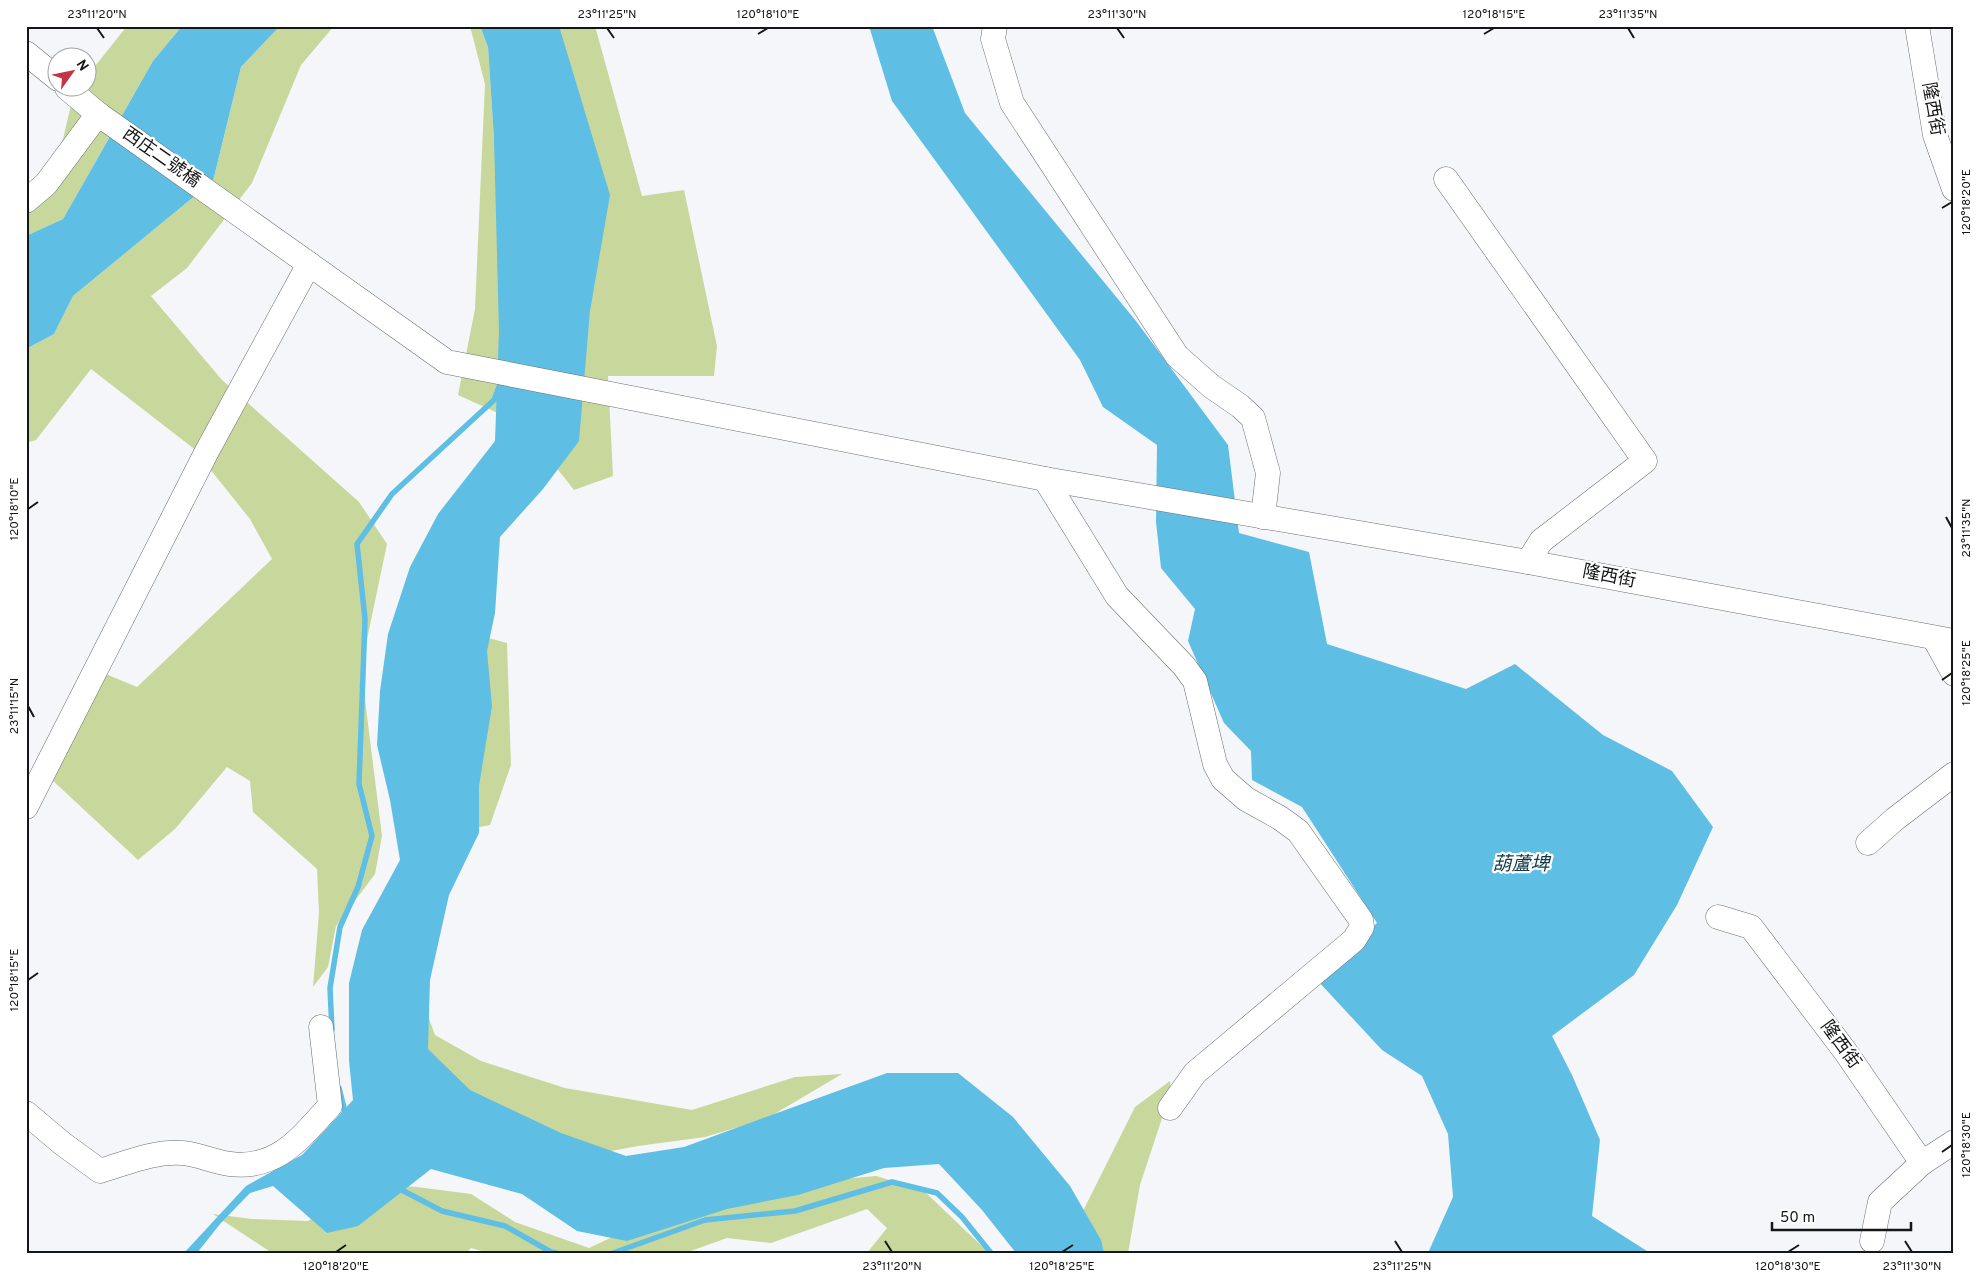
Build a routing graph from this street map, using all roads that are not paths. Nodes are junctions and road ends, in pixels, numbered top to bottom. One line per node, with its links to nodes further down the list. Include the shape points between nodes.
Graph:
1 (995, 26): 13 (street, via 993,39 1012,103 1177,356 1253,418 1268,473)
2 (1917, 26): 8 (street, 隆西街, via 1936,136)
3 (26, 53): 4 (street)
4 (48, 71)
5 (79, 98): 6 (street, 西庄二號橋)
6 (98, 114): 9 (street, via 46,184); 10 (street, 西庄二號橋)
7 (1446, 179): 14 (street, via 1645,462 1541,542)
8 (1954, 190)
9 (26, 200)
10 (309, 264): 11 (street, 西庄二號橋, via 447,362); 18 (street, via 206,453)
11 (522, 378): 12 (street, 隆西街)
12 (1045, 479): 13 (street, 隆西街); 22 (street, via 1116,596 1195,681 1215,764 1223,779 1246,800 1298,831 1361,920 1360,933 1354,940 1195,1073)
13 (1264, 516): 14 (street, 隆西街)
14 (1528, 562): 15 (street, 隆西街)
15 (1944, 639): 16 (street)
16 (1954, 674)
17 (1954, 774): 19 (street)
18 (26, 807)
19 (1868, 843)
20 (1718, 917): 25 (street, 隆西街, via 1751,927 1845,1051)
21 (321, 1027): 23 (street, via 330,1106 288,1150 265,1163 231,1164 182,1153 143,1156 100,1171)
22 (1170, 1108)
23 (26, 1113)
24 (1954, 1142): 25 (street)
25 (1922, 1163): 26 (street, via 1880,1202)
26 (1872, 1241)

